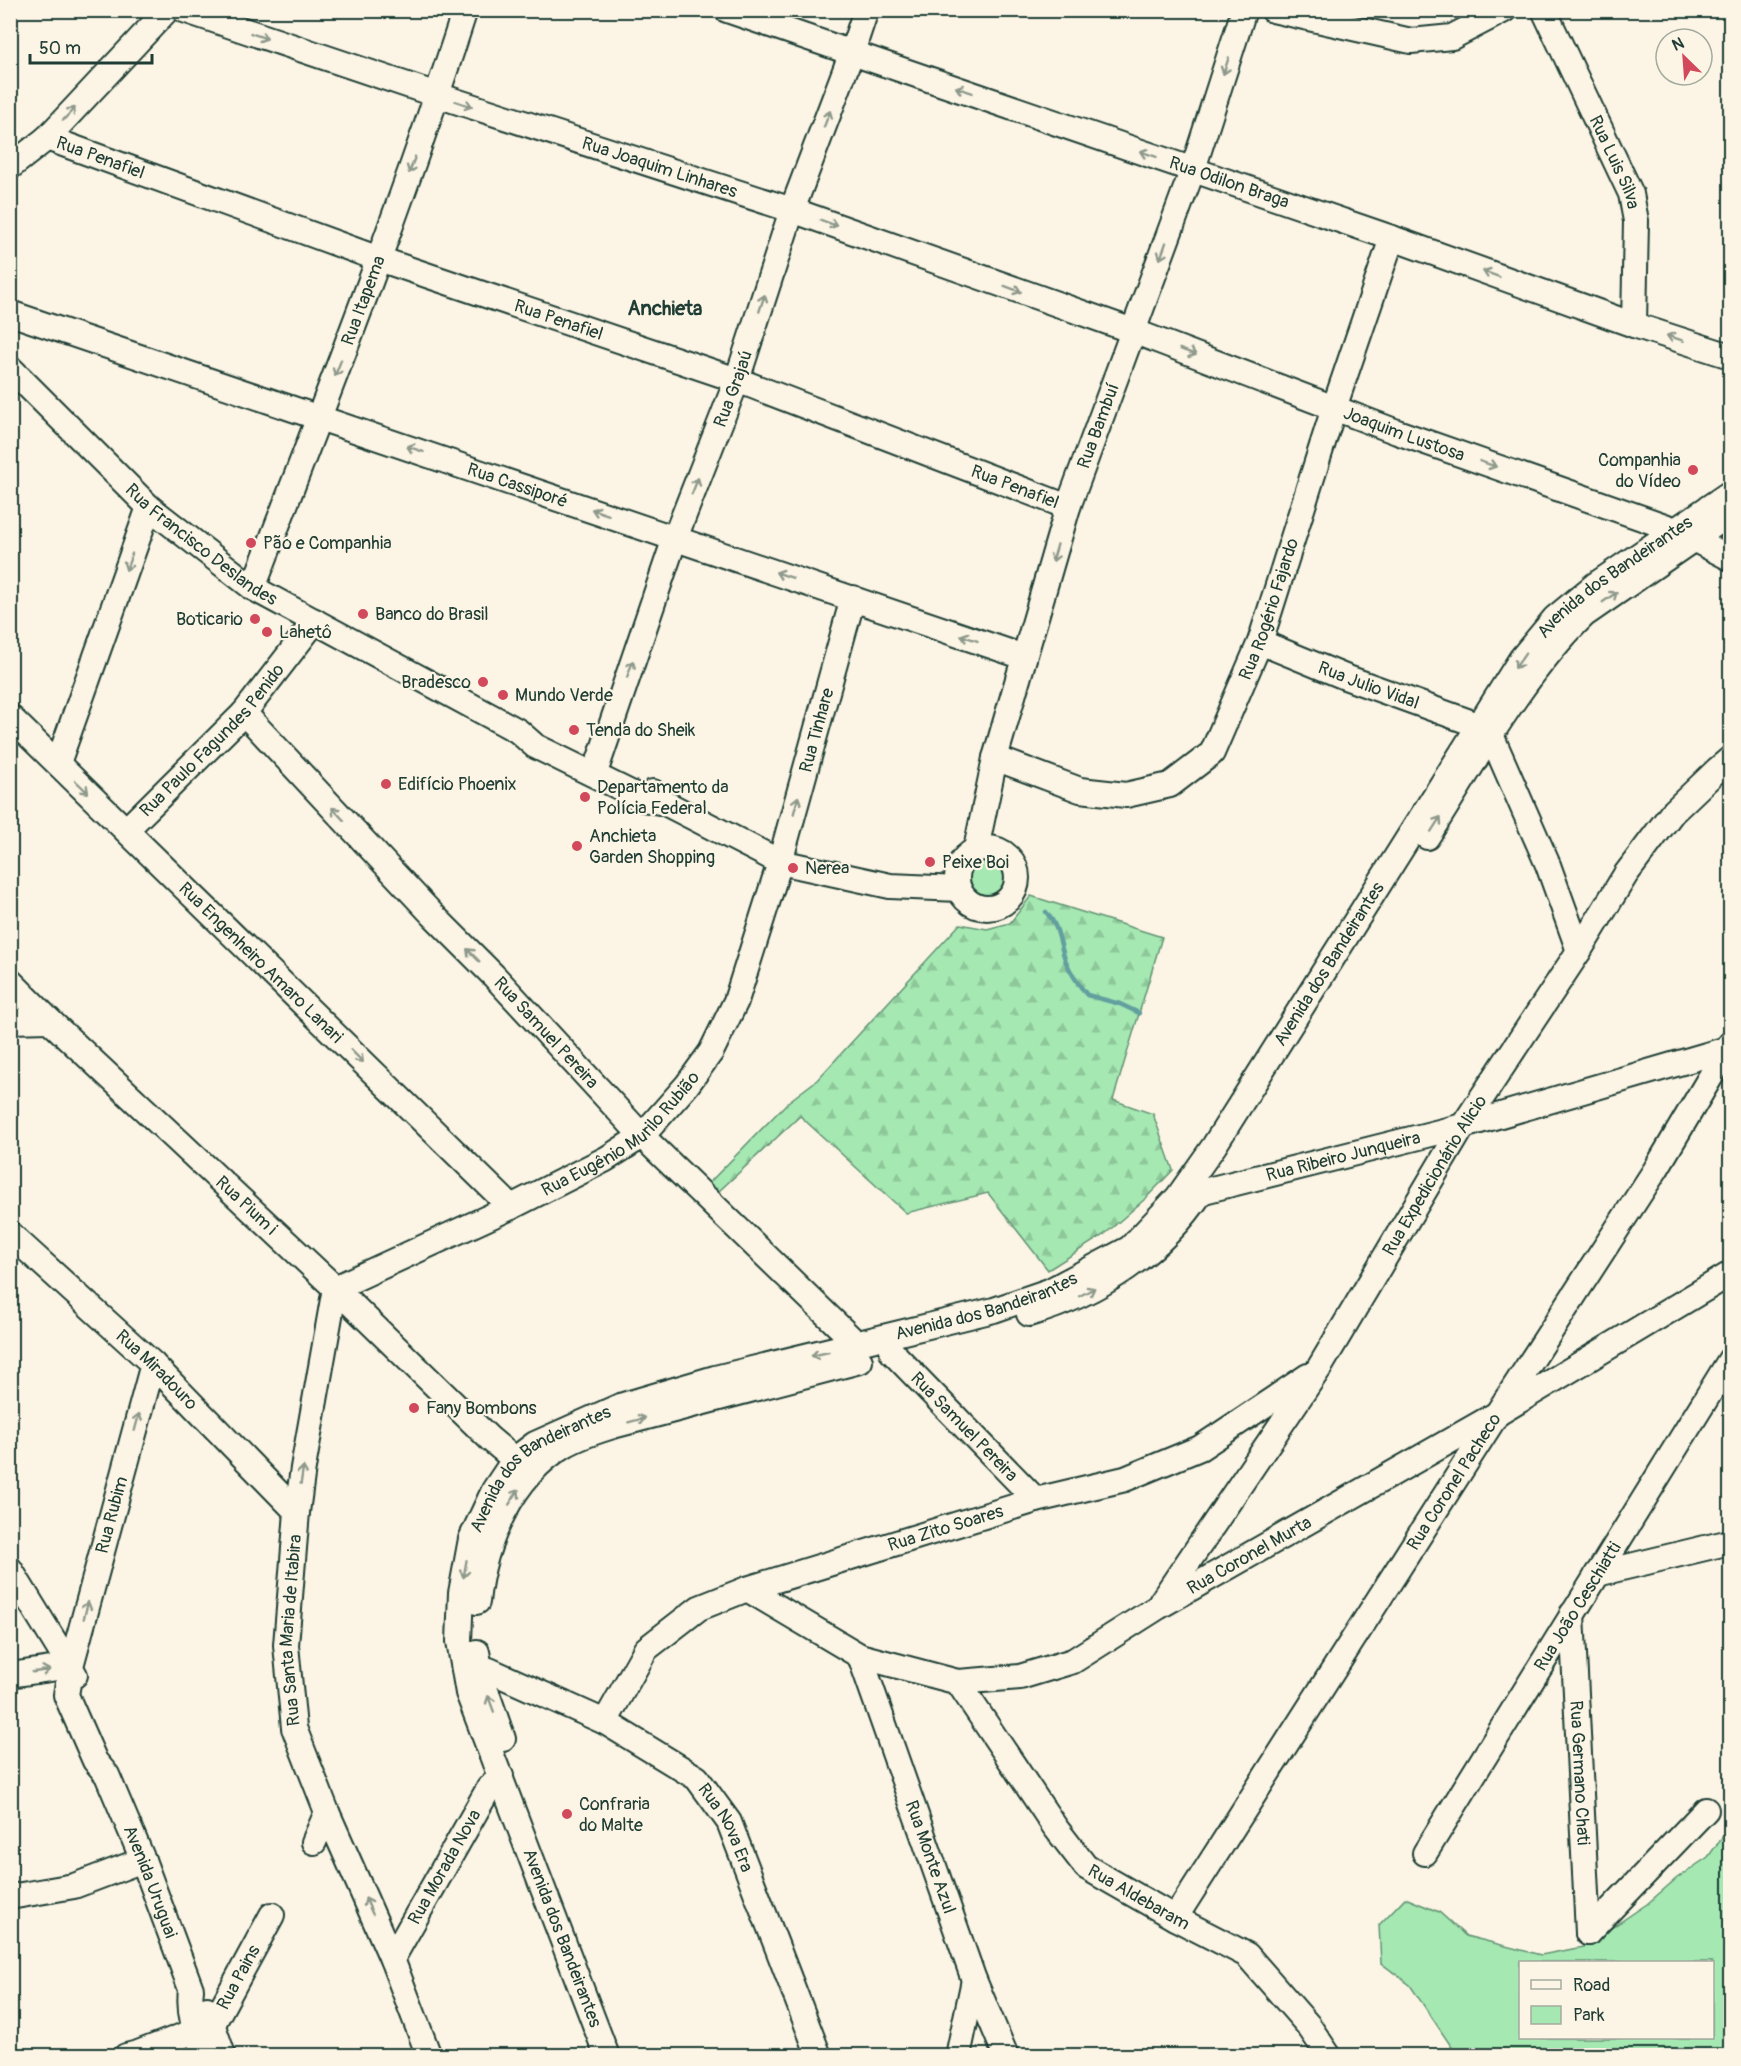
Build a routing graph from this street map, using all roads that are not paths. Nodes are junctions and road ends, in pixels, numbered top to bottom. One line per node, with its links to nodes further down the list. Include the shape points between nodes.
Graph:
1 (167, 10): 12 (street, one-way to 1)
2 (184, 10): 11 (street, Rua Joaquim Linhares, one-way to 11)
3 (465, 10): 11 (street, Rua Itapema)
4 (727, 10): 10 (street, Rua Odilon Braga)
5 (866, 10): 10 (street, Rua Grajaú)
6 (1244, 10): 14 (street, Rua Bambuí, one-way to 14)
7 (1273, 10): 8 (street, via 1411,41 1452,37)
8 (1504, 10)
9 (1544, 10): 19 (street, Rua Luis Silva, via 1631,194 1636,221)
10 (852, 52): 14 (street, Rua Odilon Braga, one-way to 10); 15 (street, Rua Grajaú, one-way to 10)
11 (437, 95): 15 (street, Rua Joaquim Linhares, one-way to 15); 17 (street, Rua Itapema, one-way to 17)
12 (47, 138): 13 (street); 17 (street, Rua Penafiel)
13 (10, 167)
14 (1193, 169): 16 (street, Rua Odilon Braga); 20 (street, Rua Bambuí, one-way to 20)
15 (792, 210): 20 (street, Rua Joaquim Linhares, one-way to 20); 23 (street, Rua Grajaú, one-way to 15)
16 (1392, 238): 19 (street, Rua Odilon Braga, one-way to 16); 24 (street, Rua Rogério Fajardo)
17 (379, 259): 23 (street, Rua Penafiel); 25 (street, Rua Itapema, one-way to 25)
18 (10, 313): 25 (street, Rua Cassiporé)
19 (1634, 325): 21 (street, Rua Odilon Braga, one-way to 19)
20 (1133, 332): 24 (street, Joaquim Lustosa, one-way to 24); 28 (street, Rua Bambuí)
21 (1731, 356)
22 (10, 368): 27 (street, Rua Francisco Deslandes)
23 (737, 380): 28 (street, Rua Penafiel); 31 (street, Rua Grajaú, one-way to 23)
24 (1334, 408): 30 (street, Joaquim Lustosa, one-way to 30); 37 (street, Rua Rogério Fajardo)
25 (319, 417): 31 (street, Rua Cassiporé, one-way to 25); 34 (street, Rua Itapema)
26 (1731, 493): 30 (street, Avenida dos Bandeirantes)
27 (149, 507): 34 (street, Rua Francisco Deslandes); 45 (street, one-way to 45)
28 (1068, 507): 38 (street, Rua Bambuí, one-way to 38)
29 (1731, 514): 30 (street, Avenida dos Bandeirantes)
30 (1685, 535): 32 (street, Joaquim Lustosa); 33 (street, Avenida dos Bandeirantes); 42 (street, Avenida dos Bandeirantes, one-way to 42, via 1595,585 1555,618 1521,658)
31 (675, 538): 35 (street, Rua Cassiporé, one-way to 31); 46 (street, Rua Grajaú, one-way to 31)
32 (1731, 560): 33 (street)
33 (1654, 567): 42 (street, Avenida dos Bandeirantes, one-way to 33, via 1584,615)
34 (253, 588): 36 (street, Rua Francisco Deslandes)
35 (853, 598): 38 (street, Rua Cassiporé, one-way to 35); 50 (street, Rua Tinhare, one-way to 35)
36 (315, 621): 39 (street, Rua Paulo Fagundes Penido); 41 (street, Rua Francisco Deslandes)
37 (1260, 642): 42 (street, Rua Julio Vidal); 43 (street, Rua Rogério Fajardo, via 1212,753 1170,785 1126,795 1080,790)
38 (1024, 657): 43 (street, Rua Bambuí)
39 (244, 713): 48 (street, Rua Paulo Fagundes Penido); 60 (street, Rua Samuel Pereira, one-way to 39)
40 (10, 717): 45 (street, Rua Engenheiro Amaro Lanari)
41 (518, 731): 46 (street, Rua Francisco Deslandes, via 541,736); 47 (street, Rua Francisco Deslandes, via 535,746 624,790)
42 (1485, 731): 52 (street, via 1548,865); 61 (street, Avenida dos Bandeirantes)
43 (995, 758): 49 (street, Rua Bambuí)
44 (1731, 759): 52 (street, Rua Expedicionário Alicio, via 1672,813 1626,874)
45 (58, 763): 48 (street, Rua Engenheiro Amaro Lanari, one-way to 48)
46 (598, 764): 47 (street, Rua Francisco Deslandes, via 647,786)
47 (665, 803): 50 (street, Rua Francisco Deslandes)
48 (127, 829): 62 (street, Rua Engenheiro Amaro Lanari, one-way to 62)
49 (976, 849): 51 (street, via 969,853); 51 (street, via 995,848 1004,852 1016,867 1017,886 1006,902 979,907 970,903)
50 (780, 862): 51 (street, Rua Francisco Deslandes, via 890,886); 60 (street, Rua Eugênio Murilo Rubião, via 736,1001 711,1052)
51 (958, 878)
52 (1579, 951): 59 (street, Rua Expedicionário Alicio)
53 (10, 981): 54 (street, Rua Pium i)
54 (28, 999): 55 (street); 56 (street, Rua Pium i)
55 (10, 1015)
56 (49, 1020): 57 (street); 65 (street, Rua Pium i)
57 (10, 1021)
58 (1729, 1047): 59 (street, Rua Ribeiro Junqueira); 71 (street, Rua Coronel Pacheco, via 1656,1169)
59 (1463, 1126): 61 (street, Rua Ribeiro Junqueira); 70 (street, Rua Expedicionário Alicio)
60 (642, 1136): 62 (street, Rua Eugênio Murilo Rubião, via 606,1159); 66 (street, Rua Samuel Pereira)
61 (1190, 1195): 66 (street, Avenida dos Bandeirantes, via 1130,1248 1049,1291 994,1310); 67 (street, Avenida dos Bandeirantes, one-way to 61, via 1048,1309 1088,1292 1164,1238 1179,1222)
62 (511, 1207): 65 (street, Rua Eugênio Murilo Rubião)
63 (10, 1234): 69 (street, Rua Miradouro)
64 (1731, 1274): 71 (street, Rua Coronel Murta)
65 (335, 1288): 72 (street, Rua Pium i); 76 (street, Rua Santa Maria de Itabira, one-way to 65)
66 (857, 1344): 73 (street, Avenida dos Bandeirantes, one-way to 73, via 715,1378 621,1406)
67 (892, 1352): 74 (street, Avenida dos Bandeirantes, one-way to 67, via 588,1434); 75 (street, Rua Samuel Pereira)
68 (1731, 1360): 79 (street, Rua João Ceschiatti)
69 (153, 1364): 76 (street, Rua Miradouro); 84 (street, Rua Rubim, one-way to 69)
70 (1318, 1370): 75 (street, Rua Zito Soares, via 1200,1448 1125,1479); 81 (street, Rua Expedicionário Alicio)
71 (1497, 1414): 81 (street, Rua Coronel Murta); 98 (street, Rua Coronel Pacheco)
72 (482, 1429): 73 (street); 74 (street, Rua Pium i)
73 (535, 1444): 74 (street, Avenida dos Bandeirantes)
74 (523, 1466): 85 (street, Avenida dos Bandeirantes, via 494,1490 471,1539 461,1593 459,1641)
75 (1036, 1500): 80 (street, Rua Zito Soares)
76 (297, 1512): 92 (street, Rua Santa Maria de Itabira, via 286,1645 294,1728)
77 (1731, 1542): 79 (street)
78 (10, 1569): 84 (street)
79 (1597, 1574): 82 (street, Rua João Ceschiatti)
80 (747, 1589): 83 (street, Rua Coronel Murta); 88 (street, Rua Zito Soares, via 699,1608 646,1649)
81 (1158, 1607): 87 (street, Rua Coronel Murta, via 1073,1661 1020,1677)
82 (1572, 1614): 91 (street, Rua Germano Chati, via 1588,1933); 94 (street, Rua João Ceschiatti)
83 (860, 1656): 87 (street, Rua Coronel Murta); 100 (street, Rua Monte Azul)
84 (71, 1666): 86 (street, one-way to 84); 95 (street, Avenida Uruguai, via 66,1695)
85 (471, 1669): 88 (street, Rua Nova Era, via 489,1670); 89 (street, Avenida dos Bandeirantes, via 468,1694); 90 (street, Avenida dos Bandeirantes, one-way to 85)
86 (10, 1675)
87 (958, 1682): 98 (street, Rua Aldebaram, via 1086,1867)
88 (605, 1722): 108 (street, Rua Nova Era, via 697,1778 729,1822)
89 (501, 1776): 90 (street, via 510,1779); 99 (street, Rua Morada Nova, via 489,1788); 106 (street, Avenida dos Bandeirantes)
90 (528, 1804): 107 (street, Avenida dos Bandeirantes)
91 (1706, 1810)
92 (327, 1812): 93 (street); 99 (street, Rua Santa Maria de Itabira, one-way to 92)
93 (314, 1842)
94 (1425, 1853)
95 (143, 1860): 96 (street, via 74,1886); 101 (street, Avenida Uruguai, via 191,1989 189,2008)
96 (10, 1897)
97 (272, 1915): 101 (street, Rua Pains)
98 (1175, 1918): 111 (street, Rua Aldebaram, via 1247,1954)
99 (392, 1959): 105 (street, Rua Santa Maria de Itabira)
100 (974, 1980): 109 (street); 110 (street, Rua Monte Azul)
101 (204, 2028): 102 (street); 103 (street, Avenida Uruguai); 104 (street, Avenida Uruguai)
102 (126, 2055)
103 (206, 2055)
104 (222, 2055)
105 (429, 2055)
106 (607, 2055)
107 (622, 2055)
108 (819, 2055)
109 (958, 2055)
110 (1006, 2055)
111 (1329, 2055)

